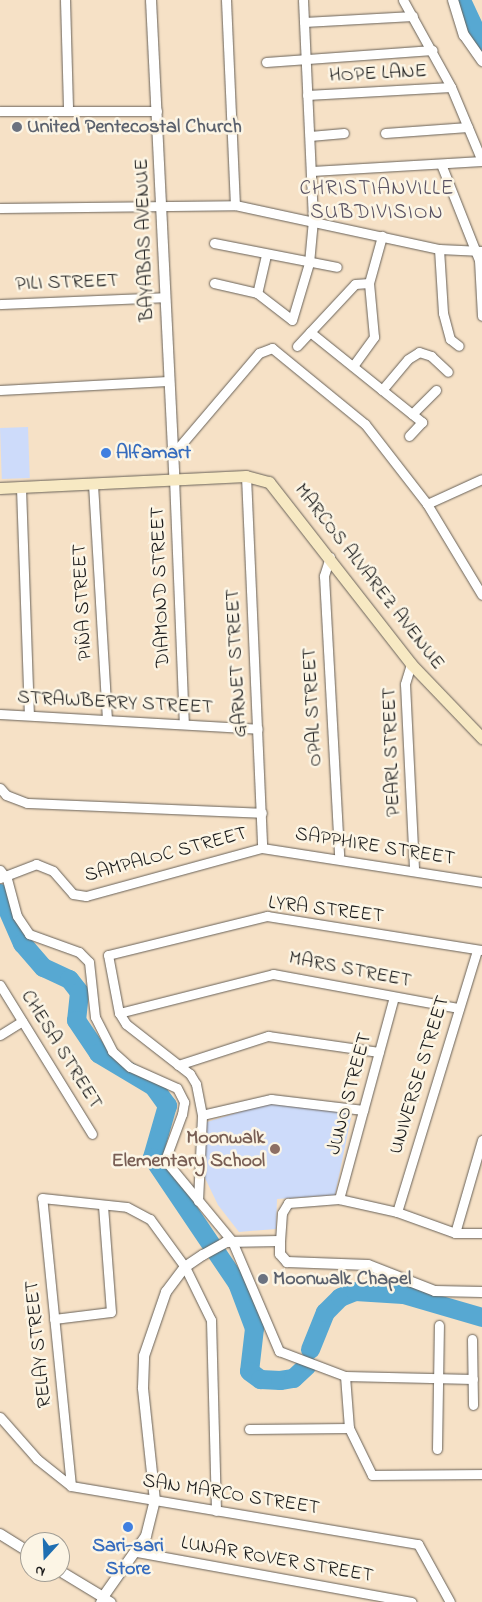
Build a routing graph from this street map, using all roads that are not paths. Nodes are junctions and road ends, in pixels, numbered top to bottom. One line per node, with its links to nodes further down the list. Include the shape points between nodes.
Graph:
1 (64, 0): 15 (street)
2 (151, 0): 17 (street, BAYABAS AVENUE)
3 (226, 0): 25 (street)
4 (303, 0): 8 (street)
5 (404, 0): 7 (street)
6 (453, 0): 11 (street, via 464,35)
7 (413, 16): 8 (street); 9 (street)
8 (304, 22): 10 (street)
9 (433, 50): 10 (street, HOPE LANE); 13 (street)
10 (306, 58): 12 (street, HOPE LANE); 14 (street)
11 (482, 61)
12 (266, 62)
13 (451, 87): 14 (street, HOPE LANE); 18 (street)
14 (307, 95): 21 (street)
15 (68, 110): 16 (street); 17 (street)
16 (0, 111)
17 (157, 111): 26 (street, BAYABAS AVENUE)
18 (468, 127): 20 (street); 22 (street)
19 (344, 133): 21 (street)
20 (385, 133)
21 (310, 136): 24 (street)
22 (482, 161): 23 (street)
23 (441, 164): 24 (street); 32 (street)
24 (312, 171): 28 (street)
25 (235, 205): 26 (street); 28 (street)
26 (161, 206): 27 (street); 39 (street, BAYABAS AVENUE)
27 (0, 208)
28 (314, 220): 29 (street); 34 (street)
29 (382, 236): 31 (street); 37 (street)
30 (214, 244): 33 (street)
31 (438, 249): 32 (street); 44 (street, via 443,313 450,339)
32 (477, 251): 41 (street)
33 (266, 255): 34 (street); 38 (street)
34 (309, 263): 35 (street); 38 (street, via 292,320)
35 (337, 267)
36 (214, 283): 38 (street)
37 (369, 283): 42 (street, via 355,284); 45 (street, via 374,337)
38 (257, 293)
39 (165, 296): 40 (street, PILI STREET); 47 (street, BAYABAS AVENUE)
40 (0, 304)
41 (482, 316)
42 (310, 332): 43 (street); 45 (street)
43 (297, 346)
44 (459, 346)
45 (353, 366): 49 (street)
46 (448, 372): 49 (street, via 431,356 419,352 408,359)
47 (168, 381): 48 (street); 53 (street, BAYABAS AVENUE)
48 (0, 390)
49 (382, 390): 51 (street)
50 (436, 390): 51 (street)
51 (412, 414): 52 (street, via 422,422)
52 (409, 436)
53 (174, 454): 55 (street, BAYABAS AVENUE); 60 (street, via 259,352 272,348 365,424)
54 (246, 476): 55 (main road, MARCOS ALVAREZ AVENUE); 61 (main road, MARCOS ALVAREZ AVENUE, via 260,478 277,489); 69 (street, GARNET STREET)
55 (174, 478): 57 (main road, MARCOS ALVAREZ AVENUE); 68 (street, DIAMOND STREET)
56 (482, 479): 60 (street)
57 (93, 484): 59 (main road, MARCOS ALVAREZ AVENUE); 67 (street, PIÑA STREET)
58 (0, 488): 59 (main road, MARCOS ALVAREZ AVENUE)
59 (21, 488): 66 (street)
60 (426, 504): 62 (street)
61 (330, 557): 64 (main road, MARCOS ALVAREZ AVENUE); 74 (street, OPAL STREET, via 324,576)
62 (479, 583): 63 (street)
63 (482, 595)
64 (411, 664): 70 (main road, MARCOS ALVAREZ AVENUE); 75 (street, PEARL STREET, via 405,684)
65 (0, 714): 66 (street, STRAWBERRY STREET)
66 (29, 715): 67 (street, STRAWBERRY STREET)
67 (107, 718): 68 (street, STRAWBERRY STREET)
68 (184, 723): 69 (street, STRAWBERRY STREET)
69 (258, 729): 72 (street, GARNET STREET)
70 (482, 738)
71 (0, 788): 72 (street, via 6,795 27,803)
72 (262, 813): 73 (street, GARNET STREET)
73 (262, 848): 74 (street, SAPPHIRE STREET); 76 (street, SAMPALOC STREET, via 86,896 73,894 53,872 36,864)
74 (338, 856): 75 (street, SAPPHIRE STREET)
75 (414, 870): 77 (street, SAPPHIRE STREET)
76 (1, 874): 92 (street, via 17,916 29,934 79,952 89,962 95,1017 112,1051 130,1067 177,1088 184,1102 182,1114 165,1160)
77 (482, 882)
78 (480, 950): 81 (street, UNIVERSE STREET); 82 (street, LYRA STREET, via 267,916 108,955)
79 (0, 986): 83 (street, CHESA STREET)
80 (394, 997): 81 (street, MARS STREET); 82 (street, MARS STREET, via 273,974); 85 (street, JUNO STREET)
81 (459, 1008): 94 (street, UNIVERSE STREET)
82 (119, 1013): 86 (street, via 134,1033)
83 (22, 1021): 84 (street); 89 (street, CHESA STREET)
84 (0, 1035)
85 (379, 1052): 86 (street, via 268,1036); 87 (street, JUNO STREET)
86 (178, 1065): 88 (street, via 196,1084)
87 (363, 1110): 88 (street, via 271,1099); 91 (street, JUNO STREET)
88 (202, 1115): 92 (street)
89 (92, 1134)
90 (482, 1140): 95 (street)
91 (339, 1199): 94 (street); 97 (street, via 288,1203 282,1212)
92 (198, 1201): 98 (street)
93 (103, 1205): 99 (street, via 127,1207 150,1219); 101 (street, via 111,1312); 101 (street, RELAY STREET, via 42,1198)
94 (397, 1212): 95 (street)
95 (455, 1233): 96 (street)
96 (482, 1233)
97 (280, 1241): 98 (street); 100 (street, via 282,1258 292,1263 368,1266 435,1291)
98 (227, 1242): 99 (street); 104 (street, via 278,1351)
99 (185, 1267): 114 (street, via 159,1306 144,1356 143,1388); 115 (street, via 210,1320)
100 (482, 1292)
101 (54, 1319): 113 (street, RELAY STREET)
102 (439, 1325): 105 (street)
103 (472, 1339): 106 (street)
104 (345, 1376): 105 (street); 109 (street)
105 (438, 1378): 106 (street); 111 (street)
106 (472, 1379): 107 (street)
107 (473, 1405)
108 (0, 1416): 113 (street, SAN MARCO STREET, via 37,1459)
109 (349, 1428): 110 (street); 112 (street, via 372,1475)
110 (249, 1429)
111 (437, 1449)
112 (482, 1474)
113 (70, 1486): 114 (street, SAN MARCO STREET)
114 (155, 1501): 115 (street, SAN MARCO STREET); 118 (street, via 146,1536)
115 (216, 1511): 122 (street, SAN MARCO STREET, via 418,1544)
116 (0, 1534): 117 (street)
117 (20, 1547)
118 (137, 1552): 120 (street); 121 (street, LUNAR ROVER STREET)
119 (70, 1577): 120 (street)
120 (105, 1600)
121 (411, 1602)
122 (450, 1602)

